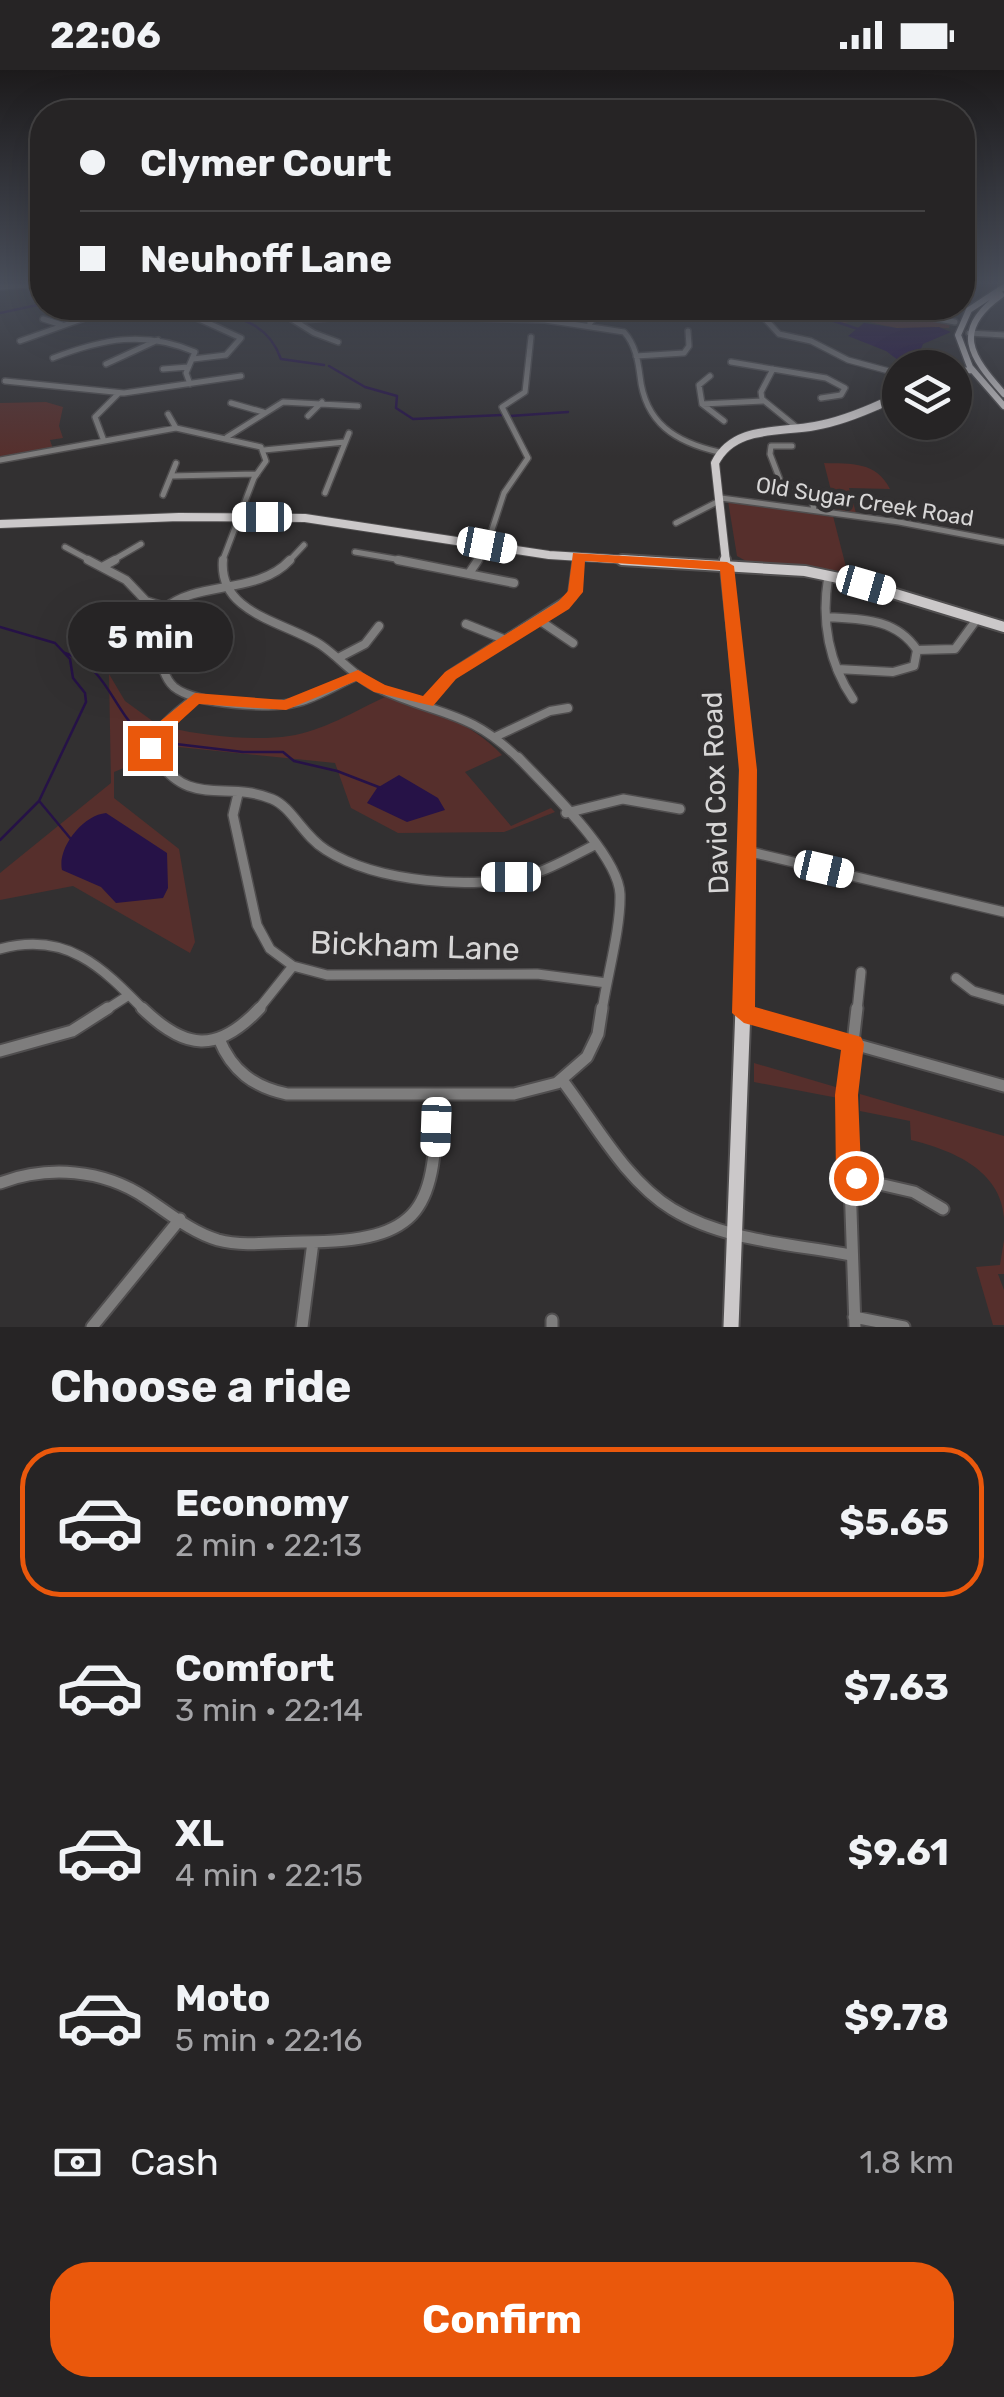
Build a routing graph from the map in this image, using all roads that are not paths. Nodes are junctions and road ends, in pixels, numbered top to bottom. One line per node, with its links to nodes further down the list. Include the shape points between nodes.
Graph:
1 (99, 340): 13 (street)
2 (158, 340): 14 (street, via 192,350); 16 (street)
3 (241, 340): 14 (street, via 226,355)
4 (326, 340): 11 (street)
5 (531, 340): 63 (street, via 525,392 502,406 528,458 504,493)
6 (629, 340): 12 (street)
7 (689, 340): 12 (street, via 684,352)
8 (805, 340): 20 (street)
9 (960, 340): 22 (main road)
10 (970, 340): 22 (main road)
11 (338, 342)
12 (636, 356): 49 (street, via 654,420 688,444)
13 (53, 358)
14 (193, 359): 17 (street)
15 (732, 362): 19 (street)
16 (106, 364)
17 (189, 368): 18 (street); 26 (street)
18 (163, 369)
19 (773, 369): 29 (street, via 845,387 841,395); 30 (street, via 761,392)
20 (882, 369)
21 (972, 370): 28 (main road); 36 (main road)
22 (983, 370): 28 (main road)
23 (241, 376): 26 (street)
24 (710, 376): 34 (street, via 698,385)
25 (5, 381): 27 (street)
26 (190, 384): 27 (street)
27 (120, 393): 45 (street, via 95,417)
28 (1004, 395)
29 (821, 398)
30 (764, 401): 34 (street); 42 (street)
31 (322, 402): 35 (street); 37 (street, via 288,401); 39 (street)
32 (231, 403): 37 (street)
33 (882, 403): 42 (main road)
34 (702, 404): 40 (street)
35 (358, 406)
36 (1004, 406)
37 (263, 412): 44 (street)
38 (168, 414): 41 (street)
39 (308, 416)
40 (724, 421)
41 (176, 428): 44 (street); 45 (street)
42 (798, 429): 49 (main road, via 748,436)
43 (349, 433): 46 (street)
44 (227, 437): 48 (street)
45 (104, 441): 50 (street)
46 (344, 442): 48 (street); 54 (street)
47 (792, 446): 57 (street, via 772,446 770,454 780,480 811,496)
48 (264, 450): 52 (street)
49 (719, 452): 56 (main road, David Cox Road)
50 (0, 460)
51 (176, 463): 53 (street)
52 (257, 474): 53 (street); 58 (street)
53 (171, 476): 55 (street)
54 (325, 494)
55 (163, 495)
56 (721, 499): 57 (street, Old Sugar Creek Road); 59 (street); 68 (main road, David Cox Road)
57 (814, 510): 61 (street, Old Sugar Creek Road)
58 (238, 517): 60 (main road); 63 (main road, via 318,520); 75 (street, via 222,563)
59 (676, 523)
60 (0, 524)
61 (1004, 542)
62 (141, 544): 69 (street)
63 (487, 545): 67 (main road); 70 (street)
64 (304, 546): 75 (street, via 277,574)
65 (65, 547): 69 (street)
66 (355, 552): 70 (street)
67 (578, 556): 68 (main road); 79 (street, via 572,597)
68 (727, 566): 71 (main road); 98 (main road, David Cox Road, via 748,770)
69 (102, 567): 76 (street)
70 (470, 572): 73 (street)
71 (801, 572): 72 (main road); 74 (main road)
72 (828, 579): 74 (main road); 77 (street)
73 (514, 583)
74 (861, 584): 78 (main road)
75 (227, 588): 76 (street); 86 (street, via 252,613)
76 (165, 607): 89 (street, via 155,624 162,671)
77 (826, 617): 85 (street, via 890,625); 87 (street)
78 (977, 619): 82 (main road); 85 (street, via 955,649)
79 (539, 620): 83 (street); 84 (street)
80 (466, 624): 83 (street)
81 (379, 626): 86 (street, via 365,644)
82 (1004, 627)
83 (506, 640): 91 (street, via 445,679)
84 (572, 644)
85 (917, 650): 87 (street, via 914,666 902,671)
86 (338, 658): 88 (street)
87 (837, 670): 90 (street)
88 (358, 675): 89 (street, via 286,705); 91 (street, via 379,689)
89 (195, 698): 94 (street, via 154,737 152,754 180,786)
90 (852, 699)
91 (427, 702): 93 (street, via 468,718)
92 (568, 708): 93 (street)
93 (495, 738): 96 (street)
94 (238, 794): 97 (street, via 278,801 310,840 384,876 520,877); 101 (street, Bickham Lane, via 233,815 257,925 270,949)
95 (680, 809): 96 (street, via 621,797)
96 (566, 813): 97 (street)
97 (595, 844): 104 (street, via 620,890)
98 (747, 852): 99 (street); 107 (main road, David Cox Road)
99 (1004, 912)
100 (0, 949): 105 (street, via 54,944)
101 (293, 966): 104 (street, Bickham Lane, via 327,975 537,974); 108 (street, via 250,1019)
102 (861, 972): 109 (street)
103 (956, 978): 106 (street)
104 (607, 983): 111 (street, via 594,1046)
105 (129, 995): 108 (street, via 178,1039); 110 (street, via 72,1031)
106 (1004, 1000)
107 (744, 1013): 109 (street); 118 (main road, David Cox Road)
108 (219, 1039): 113 (street, via 233,1067 278,1093)
109 (853, 1044): 112 (street); 114 (street, via 846,1095)
110 (0, 1050)
111 (562, 1080): 113 (street, via 523,1094); 118 (street, via 656,1197 687,1217)
112 (1004, 1086)
113 (438, 1094): 119 (street, via 433,1174 412,1216 372,1238)
114 (849, 1177): 116 (street, via 914,1192); 120 (street)
115 (0, 1183): 117 (street, via 26,1174 105,1175)
116 (943, 1209)
117 (180, 1219): 119 (street, via 219,1240); 122 (street)
118 (735, 1230): 120 (street); 124 (main road, David Cox Road)
119 (313, 1242): 123 (street)
120 (851, 1255): 121 (street)
121 (855, 1322): 125 (street)
122 (92, 1327)
123 (302, 1327)
124 (731, 1327)
125 (904, 1327)

